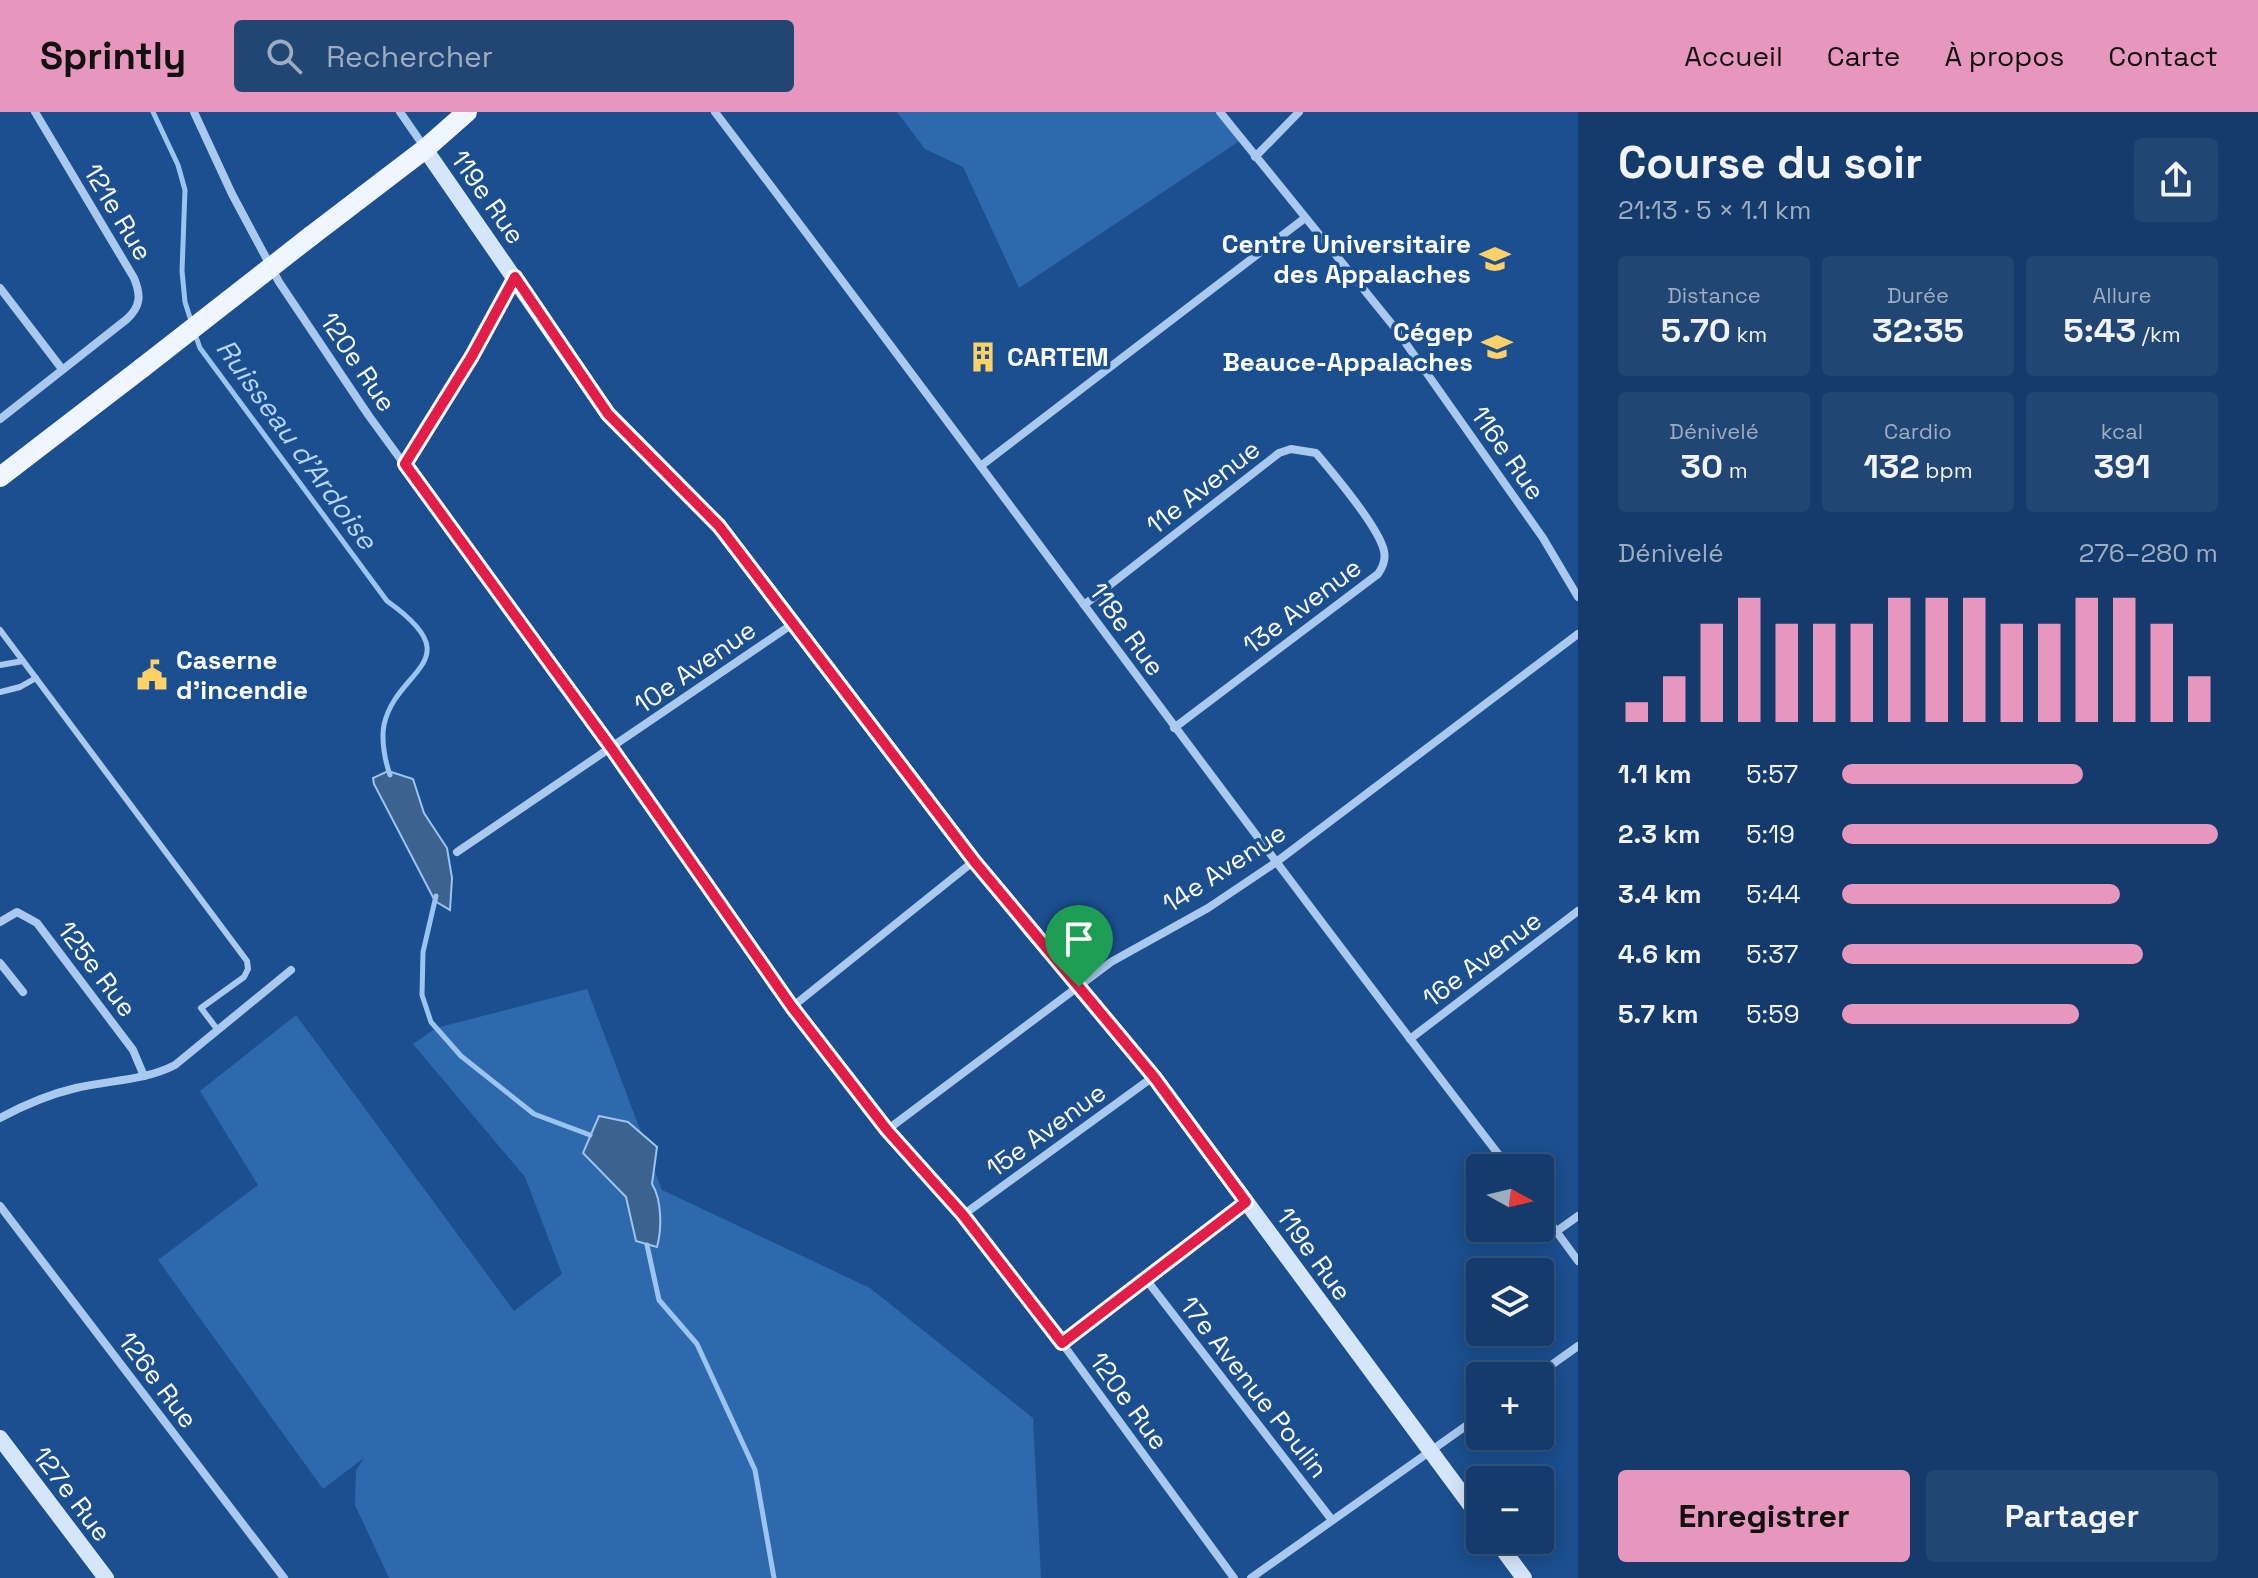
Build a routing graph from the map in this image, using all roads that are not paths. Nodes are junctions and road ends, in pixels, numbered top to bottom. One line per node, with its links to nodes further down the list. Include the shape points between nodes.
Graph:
1 (35, 112): 13 (street, 121e Rue, via 139,292 134,313)
2 (194, 112): 15 (street, 120e Rue, via 279,282)
3 (400, 112): 8 (street, 119e Rue)
4 (467, 112): 8 (main road)
5 (715, 112): 16 (street, 118e Rue)
6 (1220, 112): 9 (street, 116e Rue)
7 (1299, 112): 9 (street)
8 (425, 149): 11 (street, 119e Rue); 17 (main road, bridge)
9 (1255, 157): 10 (street, 116e Rue)
10 (1305, 218): 16 (street); 19 (street, 116e Rue, via 1395,328 1543,538)
11 (515, 277): 15 (street); 21 (street, 119e Rue, via 608,414 719,526)
12 (0, 288): 13 (street)
13 (62, 369): 14 (street, 121e Rue)
14 (0, 419)
15 (405, 464): 29 (street, 120e Rue)
16 (982, 465): 20 (street, 118e Rue)
17 (0, 477)
18 (1347, 490): 20 (street, 11e Avenue, via 1316,453 1279,453); 28 (street, 13e Avenue, via 1383,547 1378,574)
19 (1578, 597)
20 (1084, 605): 28 (street, 118e Rue)
21 (795, 622): 29 (street, 10e Avenue); 31 (street, 119e Rue)
22 (0, 630): 24 (lane)
23 (1578, 634): 32 (street, 14e Avenue)
24 (23, 661): 25 (lane); 26 (lane)
25 (0, 665)
26 (36, 678): 27 (lane); 40 (lane, via 247,961 244,977 201,1008)
27 (0, 692)
28 (1174, 728): 32 (street, 118e Rue)
29 (612, 749): 30 (street, 10e Avenue); 39 (street, 120e Rue)
30 (457, 852)
31 (974, 861): 37 (street, 119e Rue); 39 (street)
32 (1275, 863): 37 (street, 14e Avenue, via 1208,908 1132,948); 41 (street, 118e Rue)
33 (1578, 911): 41 (street, 16e Avenue)
34 (0, 922): 42 (street, 125e Rue, via 17,912 37,923 133,1050)
35 (0, 963): 38 (street)
36 (291, 970): 40 (street)
37 (1079, 987): 43 (street, 119e Rue); 45 (street, 14e Avenue)
38 (23, 992)
39 (792, 1007): 45 (street, 120e Rue)
40 (217, 1029): 42 (street, via 175,1065)
41 (1410, 1039): 46 (street, 118e Rue)
42 (144, 1076): 44 (street, via 75,1088)
43 (1154, 1077): 47 (street, 119e Rue); 49 (street, 15e Avenue)
44 (0, 1118)
45 (887, 1130): 49 (street, 120e Rue)
46 (1498, 1154)
47 (1246, 1202): 54 (street); 60 (street, 119e Rue)
48 (0, 1206): 65 (street, 126e Rue)
49 (963, 1215): 55 (street, 120e Rue)
50 (1578, 1216): 52 (street)
51 (1554, 1227): 52 (street)
52 (1557, 1231): 53 (street)
53 (1578, 1261)
54 (1145, 1278): 55 (street); 62 (street, 17e Avenue Poulin)
55 (1062, 1343): 66 (street, 120e Rue)
56 (1578, 1346): 57 (street)
57 (1554, 1363)
58 (1466, 1426): 60 (street)
59 (0, 1438): 64 (street, 127e Rue)
60 (1431, 1452): 61 (street, 119e Rue); 62 (street)
61 (1466, 1499)
62 (1332, 1520): 67 (street)
63 (1506, 1554): 68 (street)
64 (106, 1578)
65 (284, 1578)
66 (1234, 1578)
67 (1251, 1578)
68 (1524, 1578)

